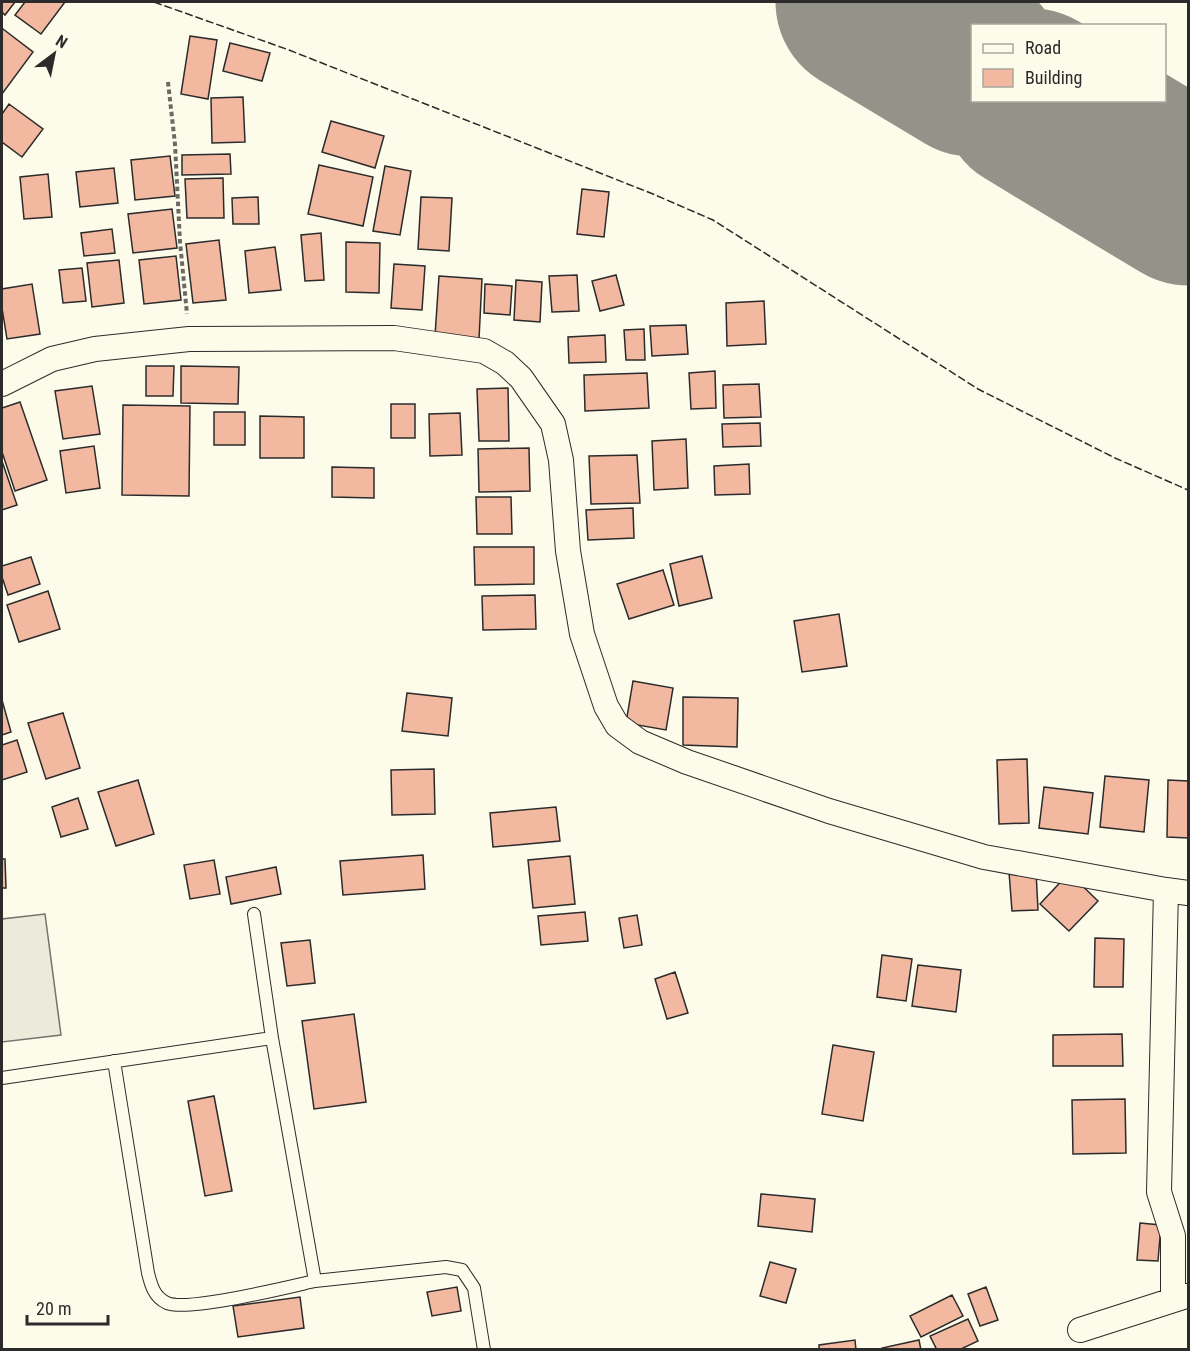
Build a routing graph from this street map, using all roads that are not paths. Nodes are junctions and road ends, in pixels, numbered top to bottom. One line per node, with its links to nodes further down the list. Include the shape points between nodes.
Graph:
1 (2, 384): 2 (street, via 52,360 84,352 189,339 394,338 484,351 521,378 553,424 561,460 568,551 582,634 606,706 617,725 640,742 687,762 829,811 984,857)
2 (1177, 891): 8 (street, via 1159,1192 1173,1236)
3 (254, 914): 4 (lane)
4 (272, 1038): 5 (lane); 7 (lane)
5 (114, 1062): 6 (lane); 7 (lane, via 153,1292 168,1303 196,1305)
6 (2, 1078)
7 (315, 1281): 10 (lane, via 446,1267 462,1270 474,1288)
8 (1180, 1297): 9 (street)
9 (1080, 1330)
10 (484, 1350)

